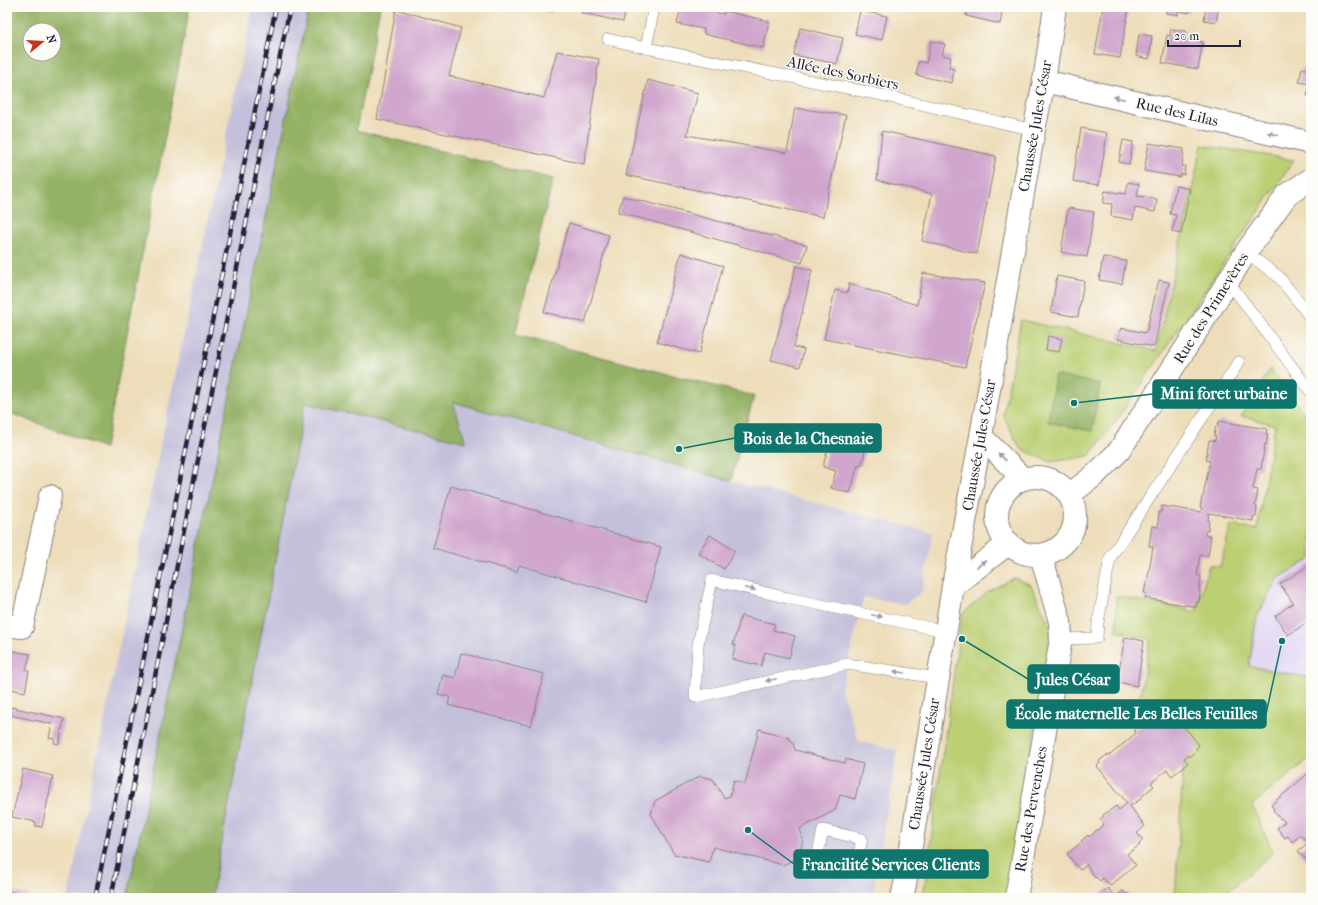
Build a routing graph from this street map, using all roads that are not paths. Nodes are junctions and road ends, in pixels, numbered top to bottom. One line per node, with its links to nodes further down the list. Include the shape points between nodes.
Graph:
1 (654, 7): 4 (lane)
2 (1055, 7): 5 (street, Chaussée Jules César)
3 (608, 39): 4 (lane, Allée des Sorbiers)
4 (646, 48): 6 (lane, Allée des Sorbiers, via 872,93)
5 (1044, 81): 6 (street, Chaussée Jules César); 7 (street, Rue des Lilas, one-way to 5)
6 (1034, 130): 14 (street, Chaussée Jules César)
7 (1311, 143)
8 (1311, 179): 9 (street, Rue des Primevères, via 1287,195)
9 (1246, 252): 10 (street, Rue des Primevères); 11 (lane, via 1279,277)
10 (1228, 281): 13 (lane); 16 (street, Rue des Primevères, via 1119,452 1096,475)
11 (1311, 318)
12 (1239, 362): 23 (lane, via 1110,558 1097,638)
13 (1311, 392)
14 (981, 436): 15 (street, one-way to 14); 20 (street, Chaussée Jules César)
15 (1023, 479): 16 (street, via 1044,477 1063,487); 18 (street, via 1012,485 1003,495 998,507 1001,533)
16 (1069, 495): 19 (street, via 1074,505 1075,516 1069,538 1062,546)
17 (50, 496): 21 (street, via 22,627)
18 (1008, 543): 19 (street, via 1023,553); 20 (street, one-way to 18)
19 (1041, 555): 23 (street, Rue des Pervenches, via 1060,622)
20 (952, 586): 22 (street, Chaussée Jules César)
21 (7, 625)
22 (945, 631): 24 (street, Chaussée Jules César); 24 (lane, one-way to 22, via 848,664 695,697 698,644 712,580)
23 (1061, 639): 27 (street, Rue des Pervenches)
24 (938, 678): 26 (street, Chaussée Jules César)
25 (858, 857): 25 (lane, via 855,870 816,862 823,830 862,839); 26 (lane)
26 (905, 887)
27 (1016, 898)

